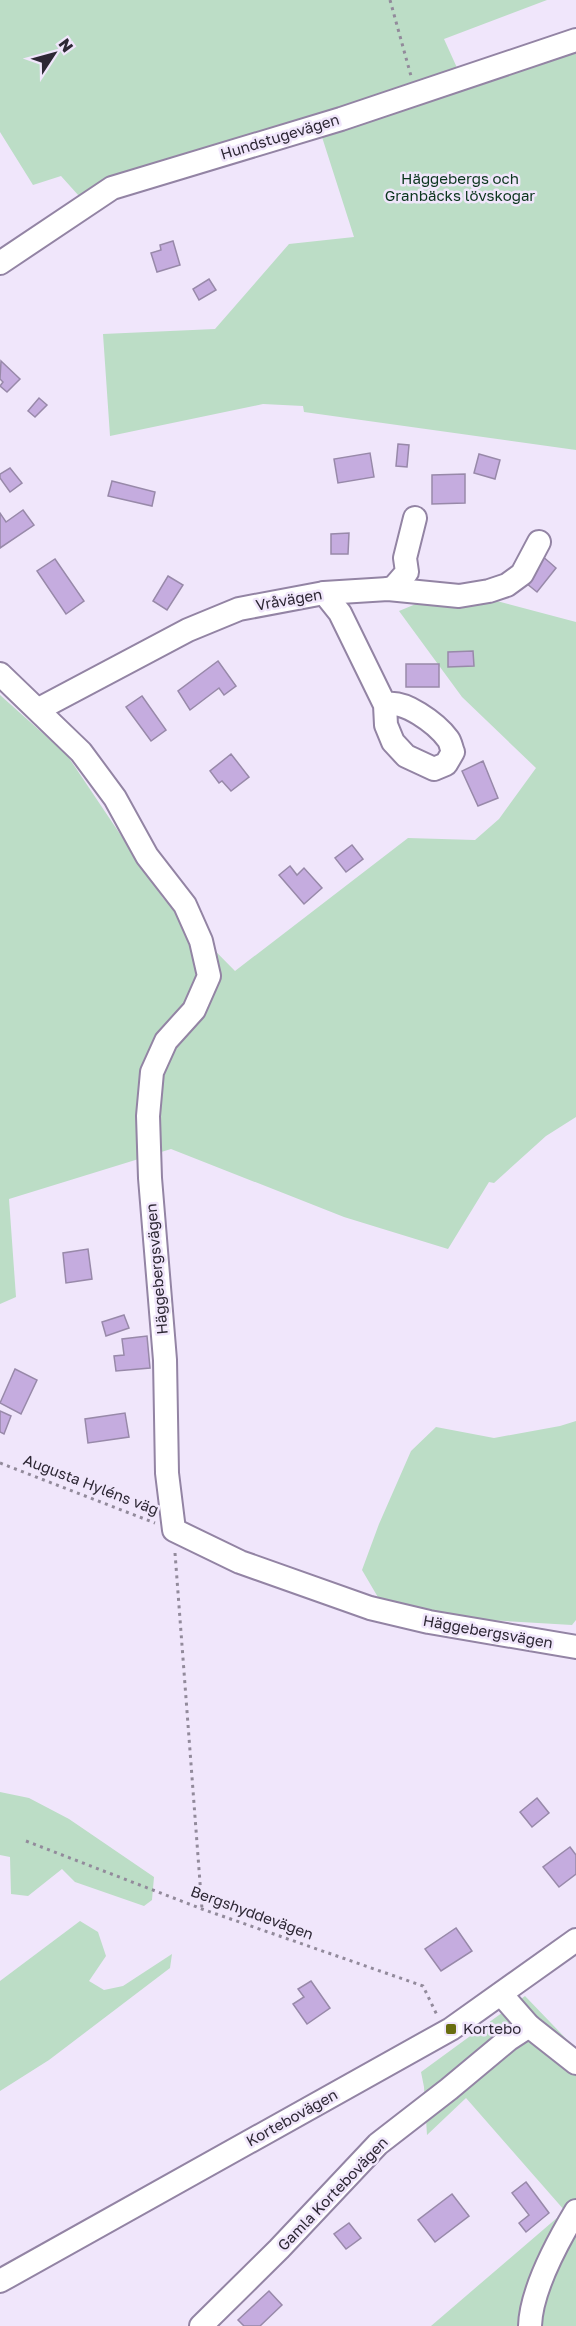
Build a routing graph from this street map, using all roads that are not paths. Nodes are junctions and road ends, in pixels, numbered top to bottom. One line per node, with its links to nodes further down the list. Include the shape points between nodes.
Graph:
1 (576, 40): 2 (street, Hundstugevägen, via 341,119 112,188)
2 (0, 263)
3 (415, 518): 5 (street, via 405,558 407,572)
4 (539, 542): 5 (street, Vråvägen, via 522,574 489,591 459,596)
5 (388, 589): 6 (street, Vråvägen)
6 (324, 593): 8 (street, via 340,613); 9 (street, Vråvägen, via 224,614)
7 (0, 674): 9 (street, Häggebergsvägen)
8 (385, 705)
9 (39, 709): 10 (street, Häggebergsvägen, via 81,752 115,798 147,856 185,905 201,941 209,976 194,1010 166,1041 152,1072 148,1116 165,1360 167,1473 174,1530 240,1562 370,1608)
10 (576, 1647)
11 (576, 1940): 12 (street, Kortebovägen)
12 (501, 1994): 13 (street); 16 (street, Kortebovägen, via 446,2032)
13 (529, 2026): 14 (street); 17 (street, Gamla Kortebovägen, via 378,2144)
14 (576, 2063)
15 (576, 2211): 18 (street, via 543,2277)
16 (0, 2281)
17 (201, 2326)
18 (530, 2326)

